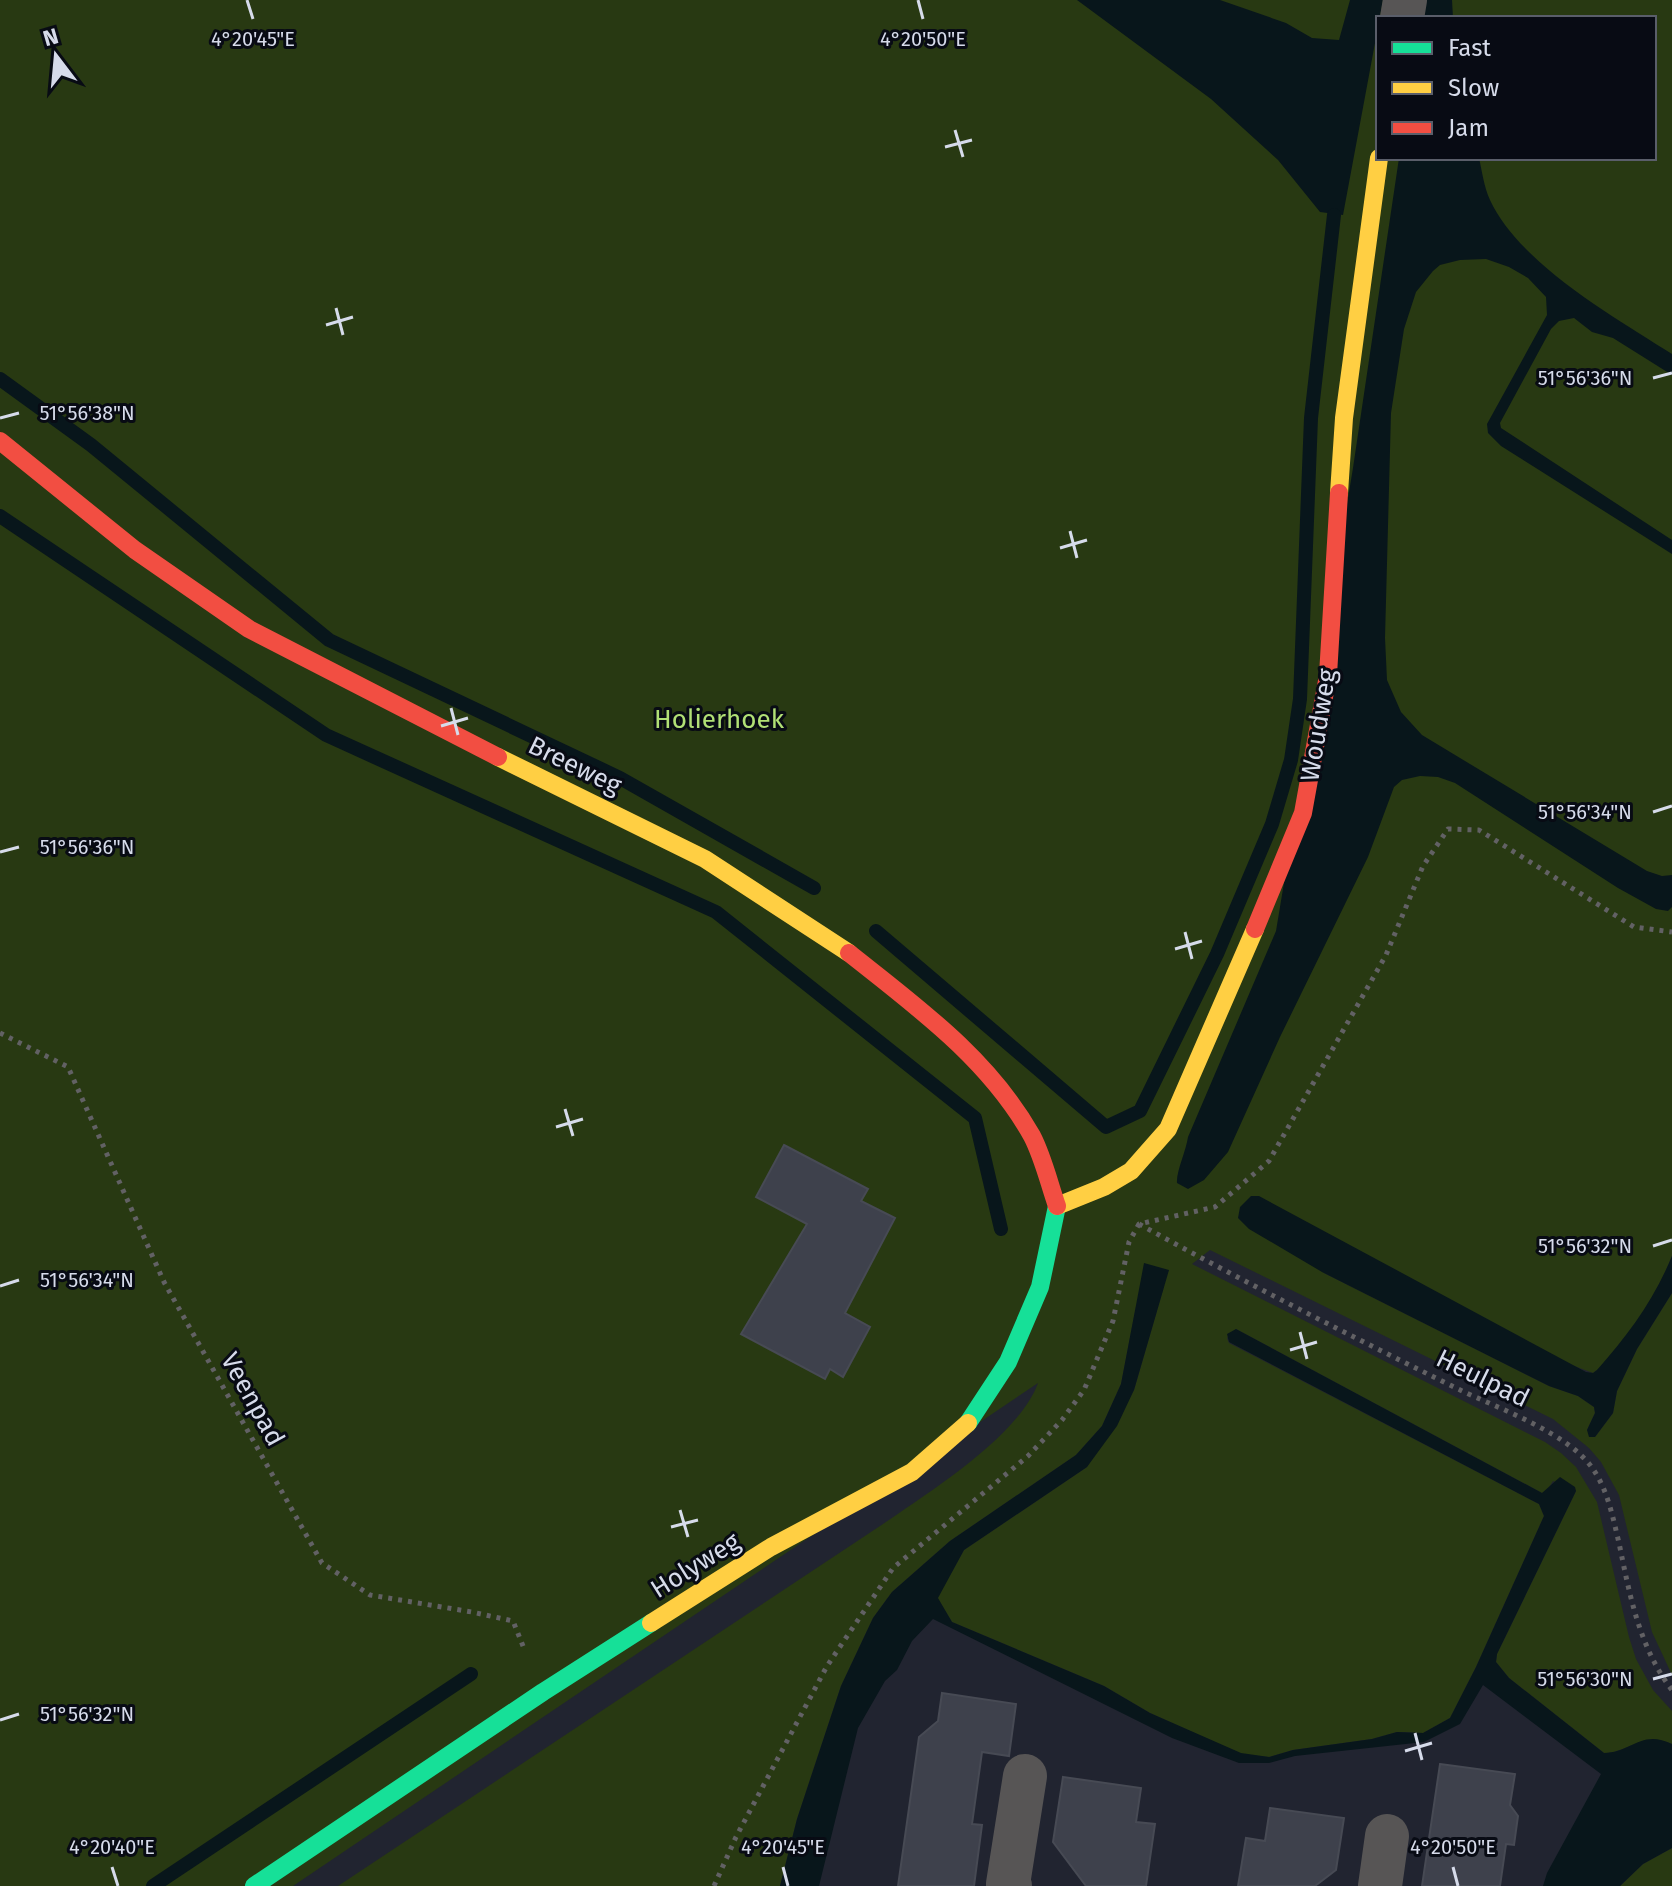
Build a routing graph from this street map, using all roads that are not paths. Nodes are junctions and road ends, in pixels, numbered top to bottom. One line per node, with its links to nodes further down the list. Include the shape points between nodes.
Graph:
1 (1379, 160): 3 (street, Woudweg, via 1344,418 1328,675 1303,813 1168,1129 1131,1171)
2 (0, 441): 3 (street, Breeweg, via 135,550 249,629 705,859 837,943 940,1025 998,1085 1033,1138)
3 (1057, 1206): 6 (street, Holyweg, via 1040,1287 1008,1362 967,1425 912,1472 771,1547)
4 (1025, 1776): 7 (street)
5 (1387, 1836): 8 (street)
6 (254, 1886)
7 (1010, 1886)
8 (1380, 1886)

